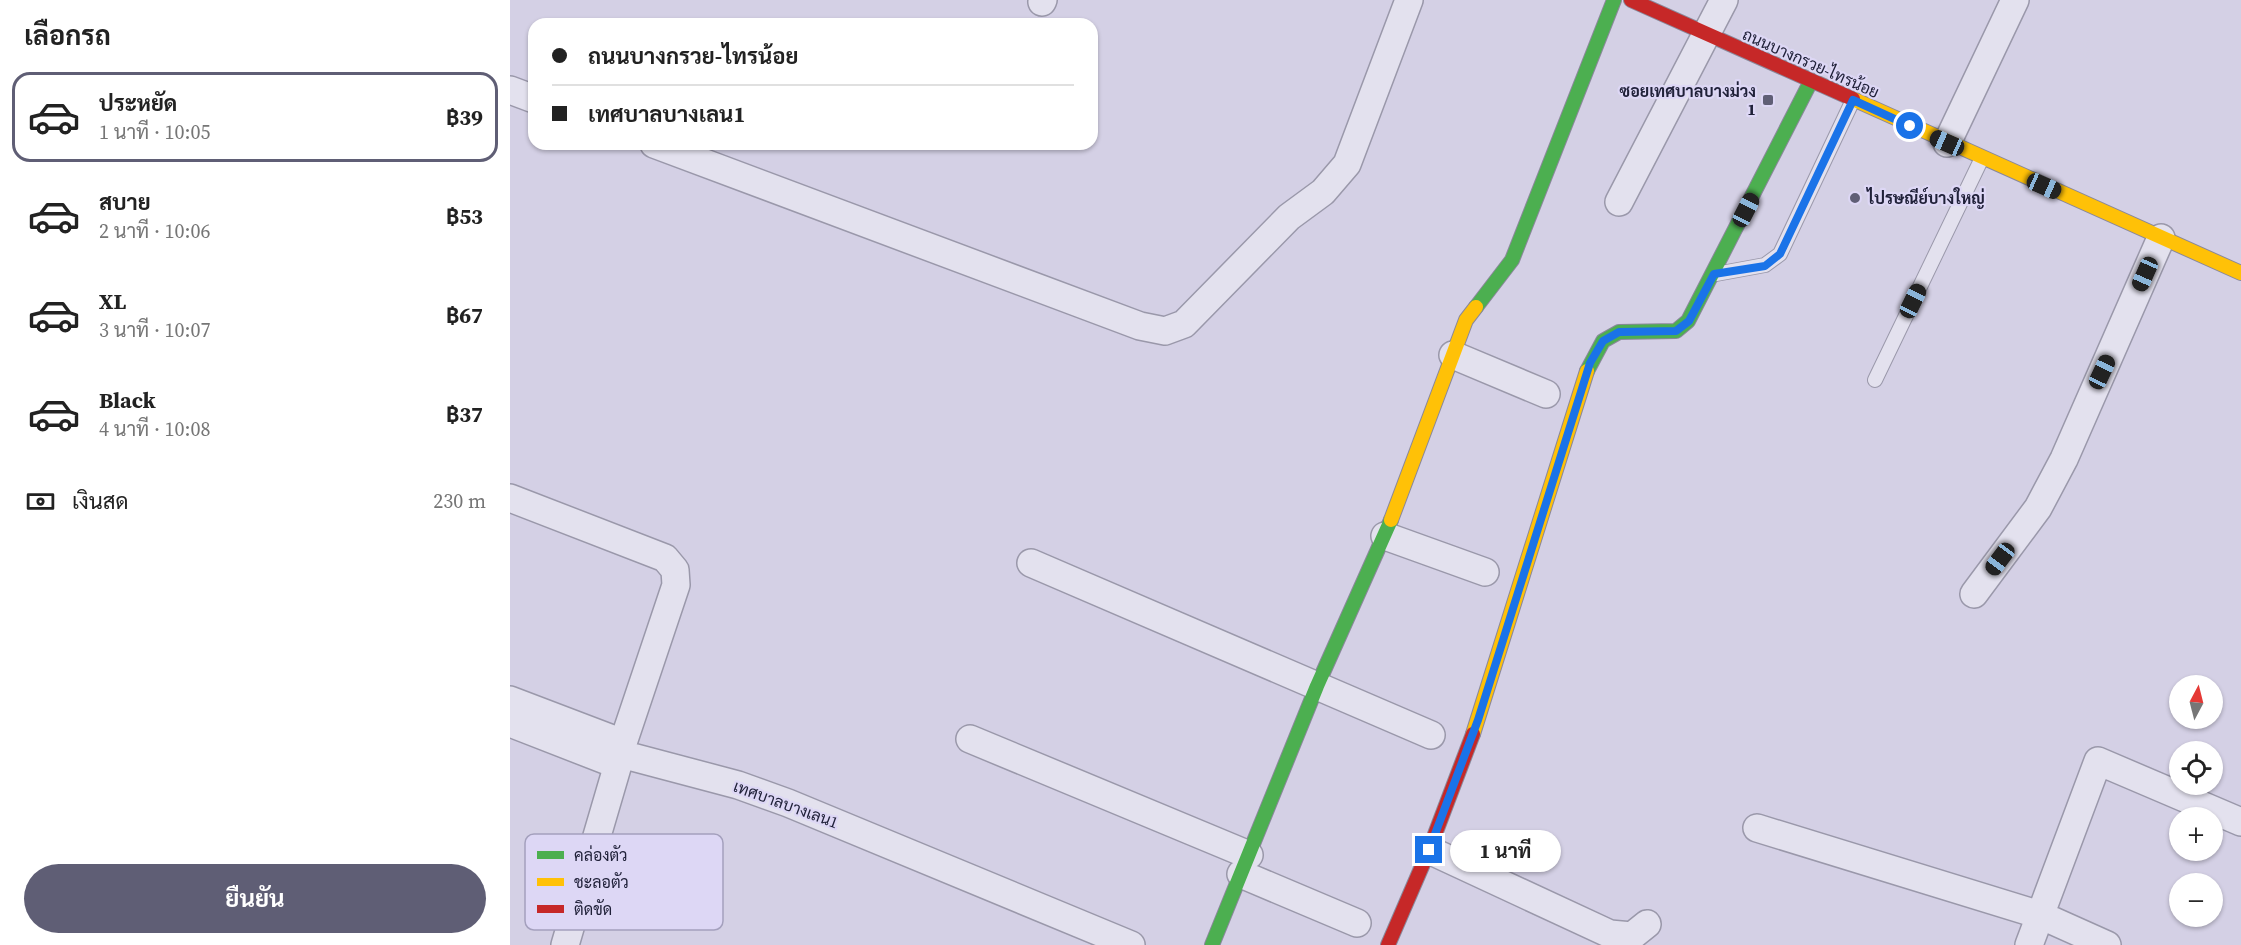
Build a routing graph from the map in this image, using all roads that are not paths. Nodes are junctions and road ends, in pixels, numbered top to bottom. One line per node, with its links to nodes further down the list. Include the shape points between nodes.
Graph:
1 (1409, 0): 12 (street, via 1347,164 1323,192 1289,217 1184,324 1165,331 1140,326)
2 (1614, 0): 18 (street, via 1512,260 1466,320)
3 (1631, 0): 6 (street, ถนนบางกรวย-ไทรน้อย)
4 (1724, 0): 6 (street)
5 (2015, 0): 11 (street)
6 (1708, 35): 7 (street, ถนนบางกรวย-ไทรน้อย); 14 (street)
7 (1811, 81): 10 (street, ถนนบางกรวย-ไทรน้อย); 17 (street)
8 (510, 90): 9 (street)
9 (528, 97)
10 (1853, 100): 11 (street, ถนนบางกรวย-ไทรน้อย); 17 (lane, via 1780,254 1765,266)
11 (1947, 143): 13 (street, ถนนบางกรวย-ไทรน้อย)
12 (670, 150)
13 (1982, 158): 15 (street, ถนนบางกรวย-ไทรน้อย); 19 (lane)
14 (1619, 202)
15 (2161, 238): 16 (street, ถนนบางกรวย-ไทรน้อย); 25 (street, via 2064,459 2043,498)
16 (2241, 273)
17 (1714, 274): 35 (street, via 1689,321 1676,331 1619,332 1603,341 1590,363 1478,720)
18 (1453, 355): 20 (street); 22 (street)
19 (1875, 380)
20 (1546, 394)
21 (510, 498): 31 (street, via 665,558 675,570 676,585)
22 (1384, 536): 24 (street); 26 (street)
23 (1031, 562): 26 (street)
24 (1485, 572)
25 (1974, 594)
26 (1317, 686): 29 (street); 36 (street)
27 (510, 700): 31 (street)
28 (510, 723): 31 (street)
29 (1431, 735)
30 (970, 739): 36 (street)
31 (620, 754): 34 (street); 42 (street, เทศบาลบางเลน1, via 738,785 788,803)
32 (2241, 822): 37 (street, via 2098,761)
33 (1757, 828): 37 (street)
34 (597, 834)
35 (1429, 850): 39 (street, via 1610,934 1632,936); 44 (street)
36 (1245, 864): 38 (street); 43 (street)
37 (2040, 915): 45 (street); 46 (street)
38 (1357, 923)
39 (1647, 924)
40 (569, 930): 41 (street)
41 (565, 945)
42 (1131, 945)
43 (1212, 945)
44 (1388, 945)
45 (2029, 945)
46 (2107, 945)

